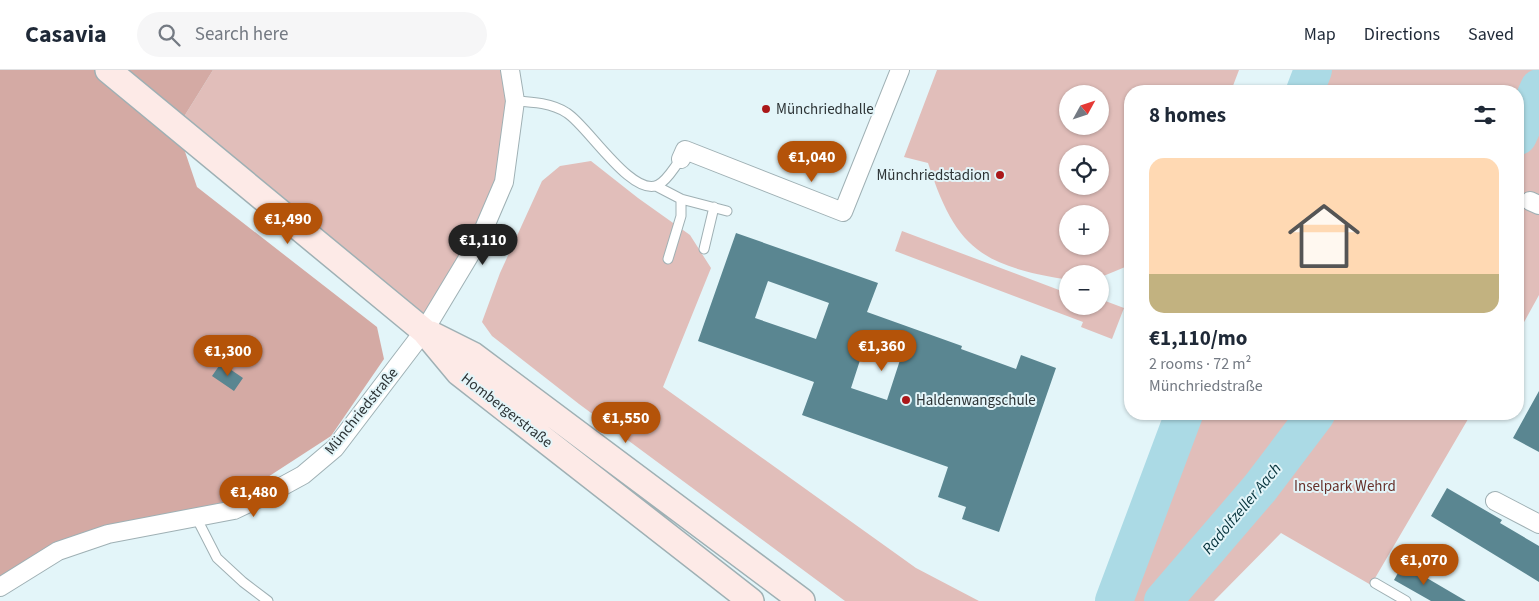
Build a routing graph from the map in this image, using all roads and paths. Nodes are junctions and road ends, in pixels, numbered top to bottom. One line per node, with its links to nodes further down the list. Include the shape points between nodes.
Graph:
1 (108, 70): 12 (main road)
2 (510, 70): 4 (street, Münchriedstraße)
3 (900, 70): 5 (street, via 844,212 685,150)
4 (515, 101): 6 (lane, via 544,103 568,113 624,173 645,185); 12 (street, Münchriedstraße, via 504,182 480,238)
5 (681, 159): 6 (lane)
6 (656, 186): 7 (lane)
7 (681, 199): 8 (lane); 11 (lane, via 681,216)
8 (714, 207): 9 (lane); 10 (lane)
9 (727, 211)
10 (704, 249)
11 (668, 259)
12 (424, 331): 14 (street, Münchriedstraße, via 335,448 303,474 270,493 234,510); 19 (main road, Hombergerstraße, via 459,373); 20 (main road, Hombergerstraße, via 473,355)
13 (1495, 501): 15 (street)
14 (196, 517): 17 (street, Münchriedstraße, via 108,534 58,551); 18 (lane, via 217,558)
15 (1539, 524)
16 (1375, 583): 21 (lane)
17 (0, 587)
18 (268, 601)
19 (752, 601)
20 (802, 601)
21 (1406, 601)

